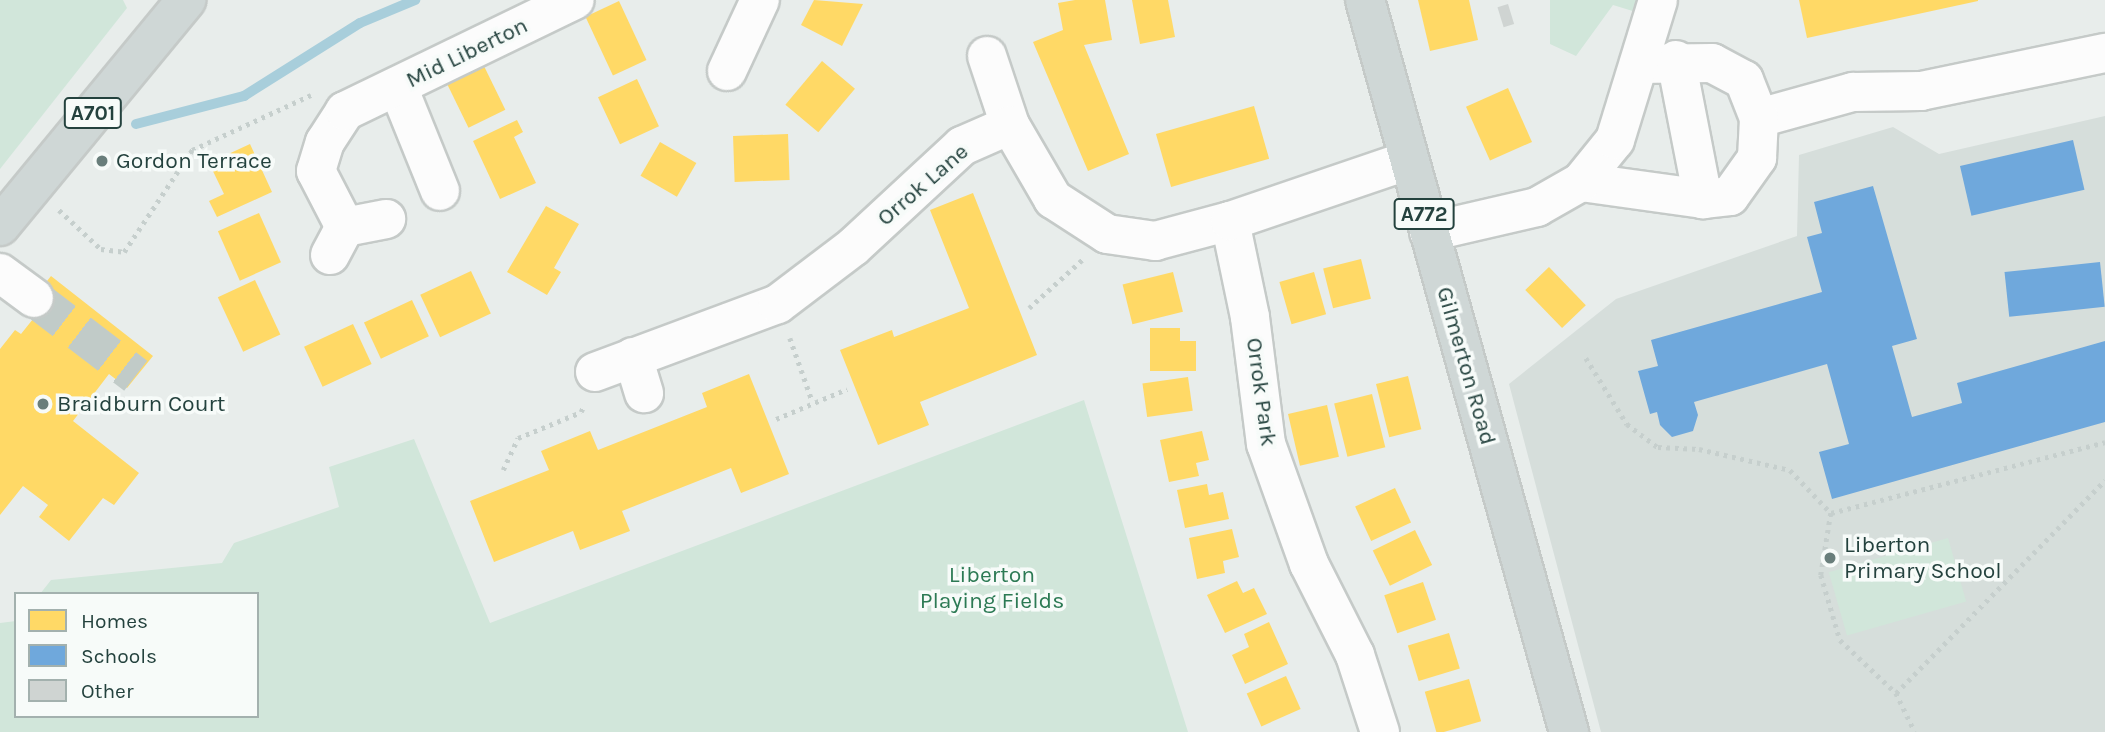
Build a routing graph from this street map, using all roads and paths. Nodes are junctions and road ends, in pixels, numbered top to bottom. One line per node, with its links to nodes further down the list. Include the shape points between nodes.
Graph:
1 (186, 0): 17 (main road, A701)
2 (575, 0): 11 (street, Mid Liberton)
3 (760, 0): 10 (street)
4 (1365, 0): 15 (main road, Gilmerton Road / A772)
5 (1658, 0): 9 (street)
6 (2105, 53): 13 (street, via 1921,91 1853,92)
7 (987, 56): 14 (street)
8 (1676, 60): 9 (street); 13 (street, via 1712,63 1744,80); 19 (street)
9 (1639, 64): 16 (street, via 1615,139)
10 (727, 71)
11 (398, 87): 12 (street, Mid Liberton); 18 (street, Mid Liberton)
12 (345, 111): 17 (path, via 313,95 192,150 124,252 100,249); 20 (street, via 325,142 316,171 337,241)
13 (1759, 118): 19 (street, via 1757,158 1730,196)
14 (1010, 125): 24 (street, via 1053,199); 27 (street, Orrok Lane, via 962,146 853,247)
15 (1409, 160): 21 (street); 23 (main road, Gilmerton Road / A772)
16 (1581, 182): 19 (street); 23 (street, via 1537,207)
17 (32, 186): 22 (main road, A701)
18 (439, 191)
19 (1703, 200)
20 (386, 219)
21 (1230, 221): 24 (street, via 1155,241); 39 (street, Orrok Park, via 1250,317 1266,444 1309,564 1355,655)
22 (0, 226)
23 (1429, 232): 40 (main road, Gilmerton Road / A772)
24 (1107, 234): 28 (path)
25 (0, 273): 26 (street)
26 (34, 298)
27 (778, 304): 30 (street, Orrok Lane, via 638,375); 32 (path)
28 (1029, 308)
29 (1586, 358): 37 (path, via 1627,424 1658,447 1699,449 1790,470)
30 (595, 372): 35 (path, via 581,412 518,438)
31 (846, 389): 32 (path)
32 (813, 400): 33 (path)
33 (776, 418)
34 (2105, 442): 37 (path)
35 (503, 470)
36 (2105, 480): 38 (path)
37 (1831, 513): 38 (path, via 1821,575 1840,640)
38 (1896, 693): 41 (path)
39 (1380, 732)
40 (1569, 732)
41 (1914, 732)

